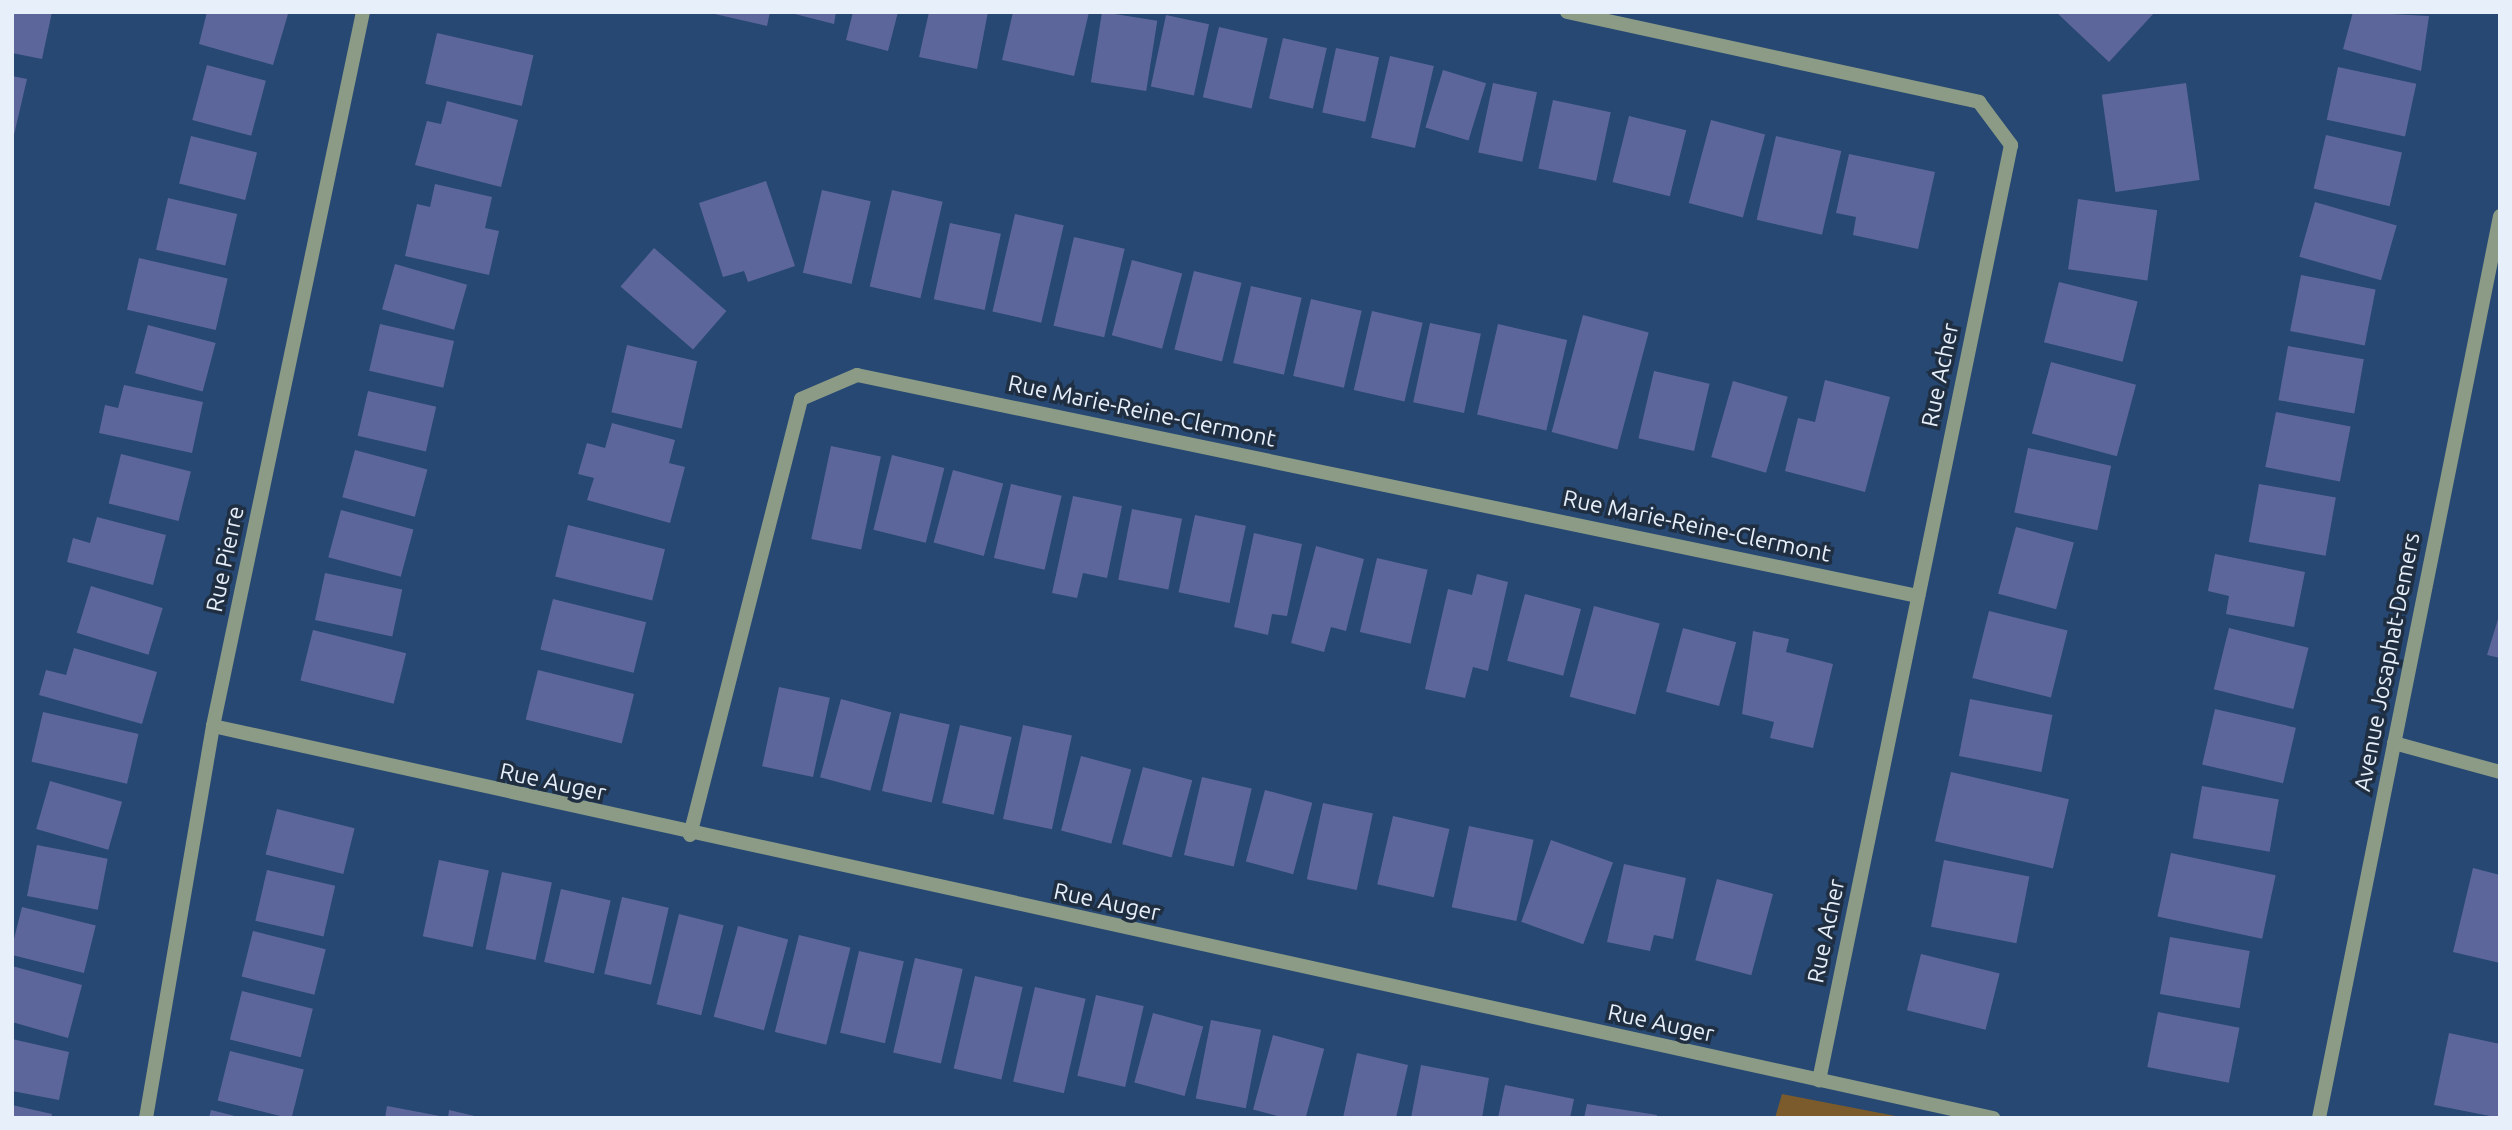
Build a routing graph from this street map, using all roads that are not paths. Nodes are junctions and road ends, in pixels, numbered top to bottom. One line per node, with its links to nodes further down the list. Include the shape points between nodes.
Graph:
1 (363, 12): 6 (street, Rue Pierre)
2 (1567, 12): 5 (street, Rue Acher, via 1979,102 2011,145)
3 (2500, 216): 4 (street, Avenue Josaphat-Demers)
4 (2496, 253): 7 (street, Avenue Josaphat-Demers)
5 (1918, 596): 9 (street, Rue Marie-Reine-Clermont, via 858,375 800,399); 10 (street, Rue Acher)
6 (213, 726): 9 (street, Rue Auger); 11 (street, Rue Pierre)
7 (2394, 743): 8 (street); 13 (street, Avenue Josaphat-Demers)
8 (2500, 772)
9 (690, 835): 10 (street, Rue Auger)
10 (1819, 1080): 12 (street, Rue Auger)
11 (146, 1118)
12 (1993, 1118)
13 (2319, 1118)

